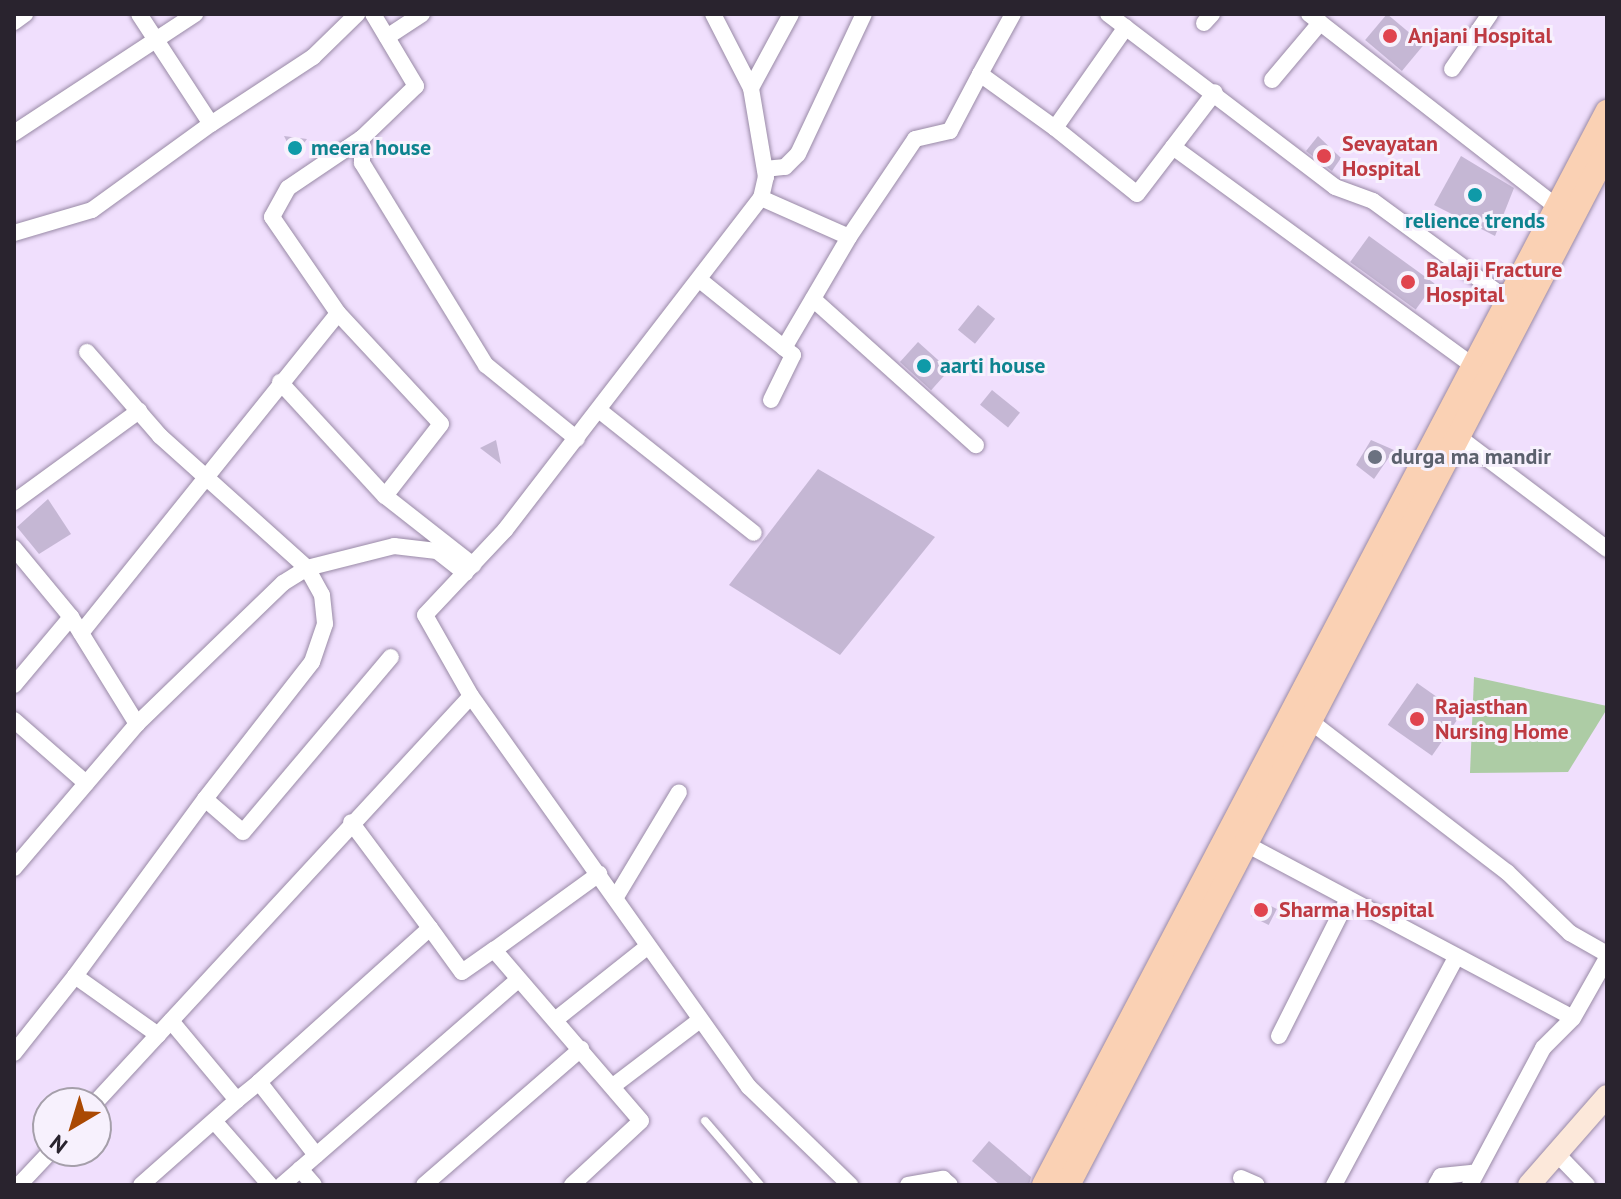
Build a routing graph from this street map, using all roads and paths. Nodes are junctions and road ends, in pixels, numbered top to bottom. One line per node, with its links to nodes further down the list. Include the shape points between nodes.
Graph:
1 (25, 14): 14 (street)
2 (139, 14): 17 (street)
3 (195, 14): 17 (street)
4 (357, 14): 24 (street, via 313,57)
5 (373, 14): 16 (street)
6 (422, 14): 16 (street)
7 (713, 14): 21 (street)
8 (791, 14): 21 (street)
9 (864, 14): 30 (street, via 798,154 785,167)
10 (1013, 14): 19 (street)
11 (1108, 14): 15 (street)
12 (1490, 14): 18 (street)
13 (1314, 19): 20 (street); 32 (street)
14 (14, 22)
15 (1126, 27): 22 (street); 25 (street)
16 (387, 37): 27 (street, via 416,86)
17 (158, 42): 24 (street); 26 (street)
18 (1452, 69)
19 (980, 74): 25 (street); 34 (street, via 950,131 915,139)
20 (1272, 80)
21 (751, 88): 30 (street)
22 (1215, 92): 28 (street); 37 (street, via 1335,187 1373,201)
23 (1607, 112): 32 (main road)
24 (211, 124): 33 (street, via 92,210)
25 (1055, 128): 28 (street, via 1137,194)
26 (14, 133)
27 (362, 138): 38 (street, via 288,188 272,217); 47 (street, via 362,163 486,365)
28 (1173, 147): 41 (street)
29 (1607, 151): 46 (main road)
30 (765, 169): 31 (street)
31 (761, 198): 34 (street); 35 (street)
32 (1558, 208): 37 (main road)
33 (14, 233)
34 (849, 237): 36 (street)
35 (701, 281): 39 (street); 45 (street)
36 (813, 299): 39 (street); 48 (street)
37 (1509, 301): 41 (main road)
38 (338, 313): 42 (street); 50 (street, via 441,424)
39 (784, 348): 43 (street, via 795,363)
40 (87, 352): 44 (street)
41 (1472, 365): 46 (main road)
42 (280, 382): 49 (street); 50 (street)
43 (771, 400)
44 (139, 411): 49 (street); 51 (street)
45 (600, 411): 47 (street); 52 (street)
46 (1451, 431): 54 (street); 63 (main road); 112 (main road)
47 (577, 439): 56 (street)
48 (976, 445)
49 (206, 477): 55 (street); 58 (street)
50 (385, 496): 56 (street)
51 (14, 502)
52 (754, 533)
53 (14, 548): 57 (street)
54 (1607, 549)
55 (307, 568): 56 (street, via 394,546 437,551); 64 (street); 67 (street, via 322,595 325,624 312,662)
56 (469, 569): 61 (street, via 425,615)
57 (71, 617): 58 (street); 60 (street)
58 (81, 633): 64 (street)
59 (391, 657): 67 (street, via 243,832)
60 (14, 685)
61 (471, 696): 68 (street); 71 (street)
62 (14, 720): 65 (street)
63 (1310, 721): 69 (main road); 77 (street, via 1507,872 1570,933)
64 (137, 724): 65 (street)
65 (86, 783): 70 (street)
66 (679, 792): 72 (street)
67 (205, 799): 79 (street)
68 (351, 822): 74 (street); 84 (street)
69 (1246, 844): 73 (street); 113 (main road)
70 (14, 868)
71 (599, 874): 72 (street); 76 (street)
72 (616, 897): 75 (street)
73 (1348, 899): 78 (street); 86 (street)
74 (430, 928): 76 (street, via 462,972); 89 (street)
75 (647, 947): 82 (street); 83 (street)
76 (494, 950): 80 (street)
77 (1607, 956): 81 (street)
78 (1456, 957): 81 (street); 114 (street)
79 (75, 976): 85 (street); 88 (street)
80 (518, 980): 82 (street); 96 (street)
81 (1573, 1018): 100 (street, via 1543,1048)
82 (555, 1020): 87 (street)
83 (700, 1020): 90 (street); 109 (street, via 777,1122)
84 (171, 1021): 85 (street); 93 (street)
85 (158, 1035): 91 (street)
86 (1279, 1036)
87 (581, 1049): 90 (street); 106 (street)
88 (14, 1053)
89 (259, 1082): 93 (street); 96 (street)
90 (613, 1086): 107 (street, via 641,1121)
91 (110, 1087)
92 (1607, 1096): 97 (street)
93 (237, 1100): 94 (street)
94 (214, 1121): 102 (street); 103 (street)
95 (705, 1121): 108 (lane)
96 (316, 1155): 99 (street)
97 (1559, 1156): 116 (street); 117 (street)
98 (36, 1167): 101 (street)
99 (300, 1169): 104 (street); 105 (street)
100 (1471, 1179): 115 (street, via 1441,1176)
101 (19, 1185)
102 (141, 1185)
103 (270, 1185)
104 (282, 1185)
105 (314, 1185)
106 (424, 1185)
107 (572, 1185)
108 (760, 1185)
109 (850, 1185)
110 (908, 1185): 111 (street, via 943,1179)
111 (950, 1185)
112 (1044, 1185)
113 (1068, 1185)
114 (1334, 1185)
115 (1436, 1185)
116 (1529, 1185)
117 (1587, 1185)

